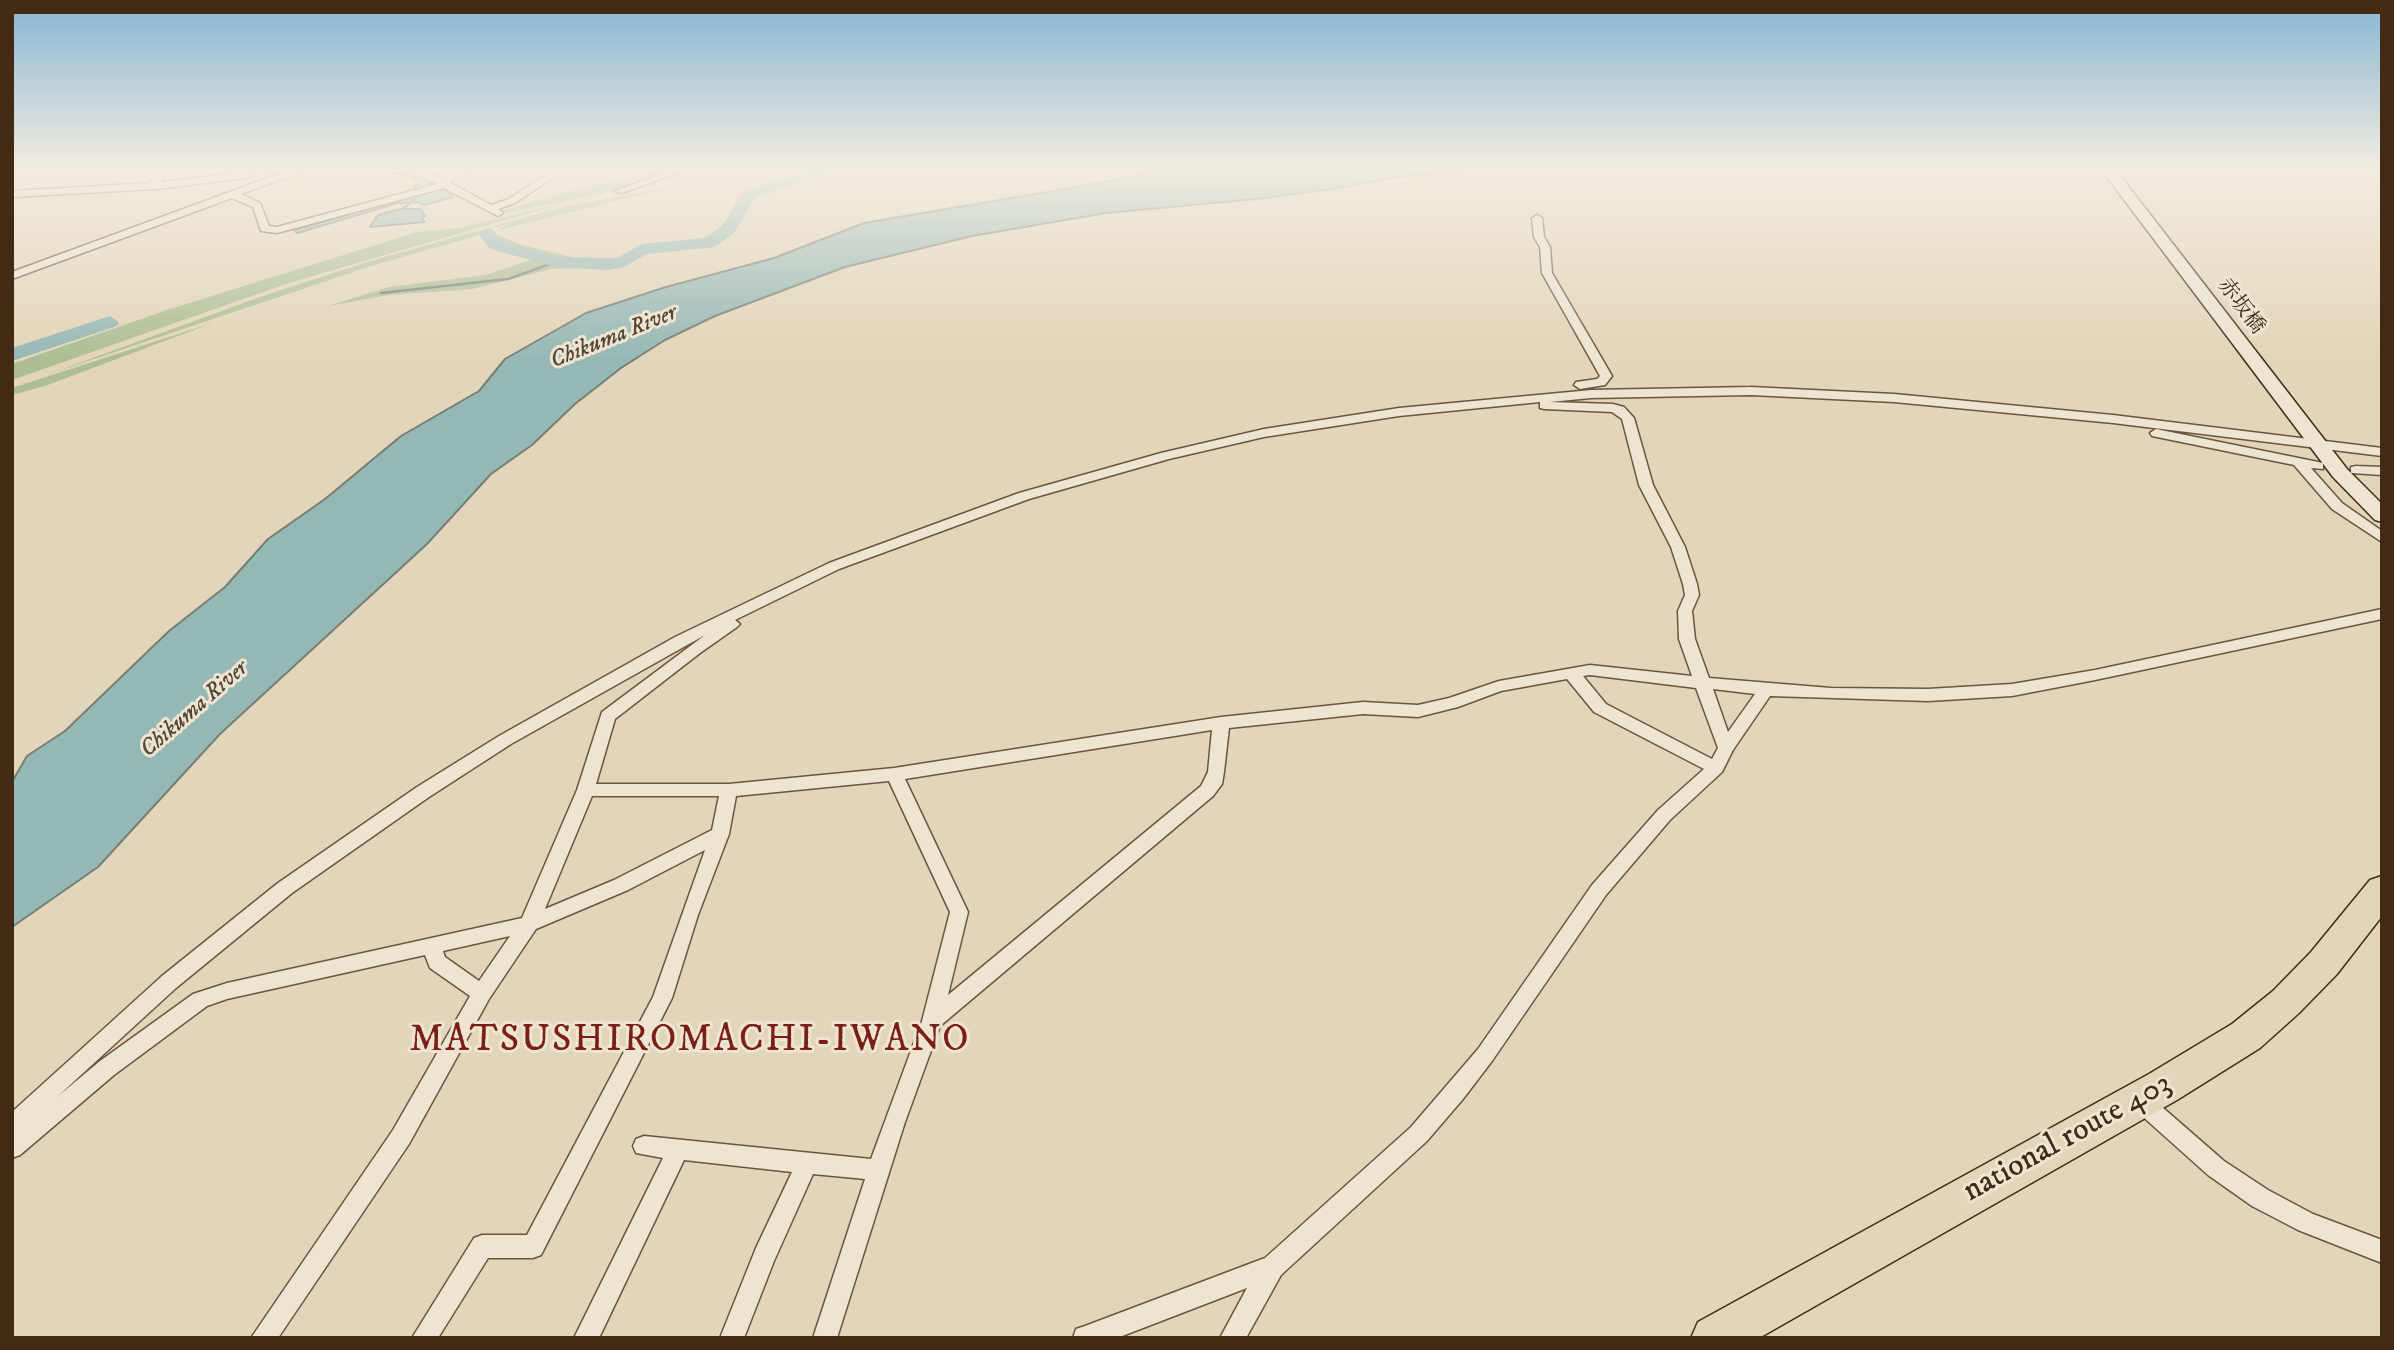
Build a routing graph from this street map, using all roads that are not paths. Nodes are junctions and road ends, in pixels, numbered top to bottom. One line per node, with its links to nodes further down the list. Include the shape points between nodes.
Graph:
1 (130, 232): 4 (street)
2 (1538, 232): 5 (street, via 1547,273 1606,379 1502,393)
3 (2156, 232): 7 (main road, 赤坂橋)
4 (12, 276)
5 (1484, 402): 6 (street, via 1591,394 1751,391 1894,398); 15 (street, via 1264,433 1166,456 979,511 887,545); 18 (street, via 1614,408 1625,414 1646,485 1678,547 1690,583 1687,639)
6 (2062, 415): 7 (street); 9 (street)
7 (2316, 442): 8 (street); 13 (main road, 赤坂橋)
8 (2382, 452)
9 (2299, 463): 10 (street); 14 (street, via 2337,506)
10 (2318, 466)
11 (2356, 470): 12 (street)
12 (2379, 474)
13 (2382, 516)
14 (2382, 538)
15 (758, 602): 24 (street, via 608,716); 33 (street, via 505,740 285,888 169,982)
16 (2382, 614): 19 (street, via 2012,690 1928,695)
17 (1569, 673): 18 (street, via 1590,670); 20 (street, via 1499,686 1418,711 1363,708); 22 (street, via 1600,708)
18 (1701, 684): 19 (street); 21 (street)
19 (1766, 690): 21 (street)
20 (1221, 723): 23 (street); 31 (street, via 1216,772 1207,791)
21 (1726, 748): 22 (street)
22 (1716, 768): 40 (street, via 1664,815 1600,890 1485,1055 1419,1134)
23 (894, 774): 25 (street); 31 (street, via 959,912)
24 (586, 790): 25 (street); 28 (street)
25 (729, 790): 26 (street)
26 (720, 834): 28 (street, via 621,885); 42 (street, via 662,998 533,1247 482,1246)
27 (2382, 890): 32 (highway, national route 403, via 2286,1002 2245,1036)
28 (529, 924): 29 (street); 30 (street)
29 (431, 946): 30 (street, via 436,962); 35 (street, via 200,1000 107,1068)
30 (482, 993): 41 (street, via 401,1137)
31 (932, 1021): 38 (street)
32 (2139, 1100): 39 (street, via 2216,1168 2260,1198); 48 (highway, national route 403)
33 (12, 1126)
34 (644, 1146): 36 (street)
35 (12, 1148)
36 (678, 1150): 37 (street); 43 (street)
37 (807, 1163): 38 (street); 44 (street)
38 (877, 1170): 45 (street)
39 (2382, 1252)
40 (1273, 1267): 46 (street); 47 (street)
41 (263, 1338)
42 (424, 1338)
43 (586, 1338)
44 (732, 1338)
45 (825, 1338)
46 (1085, 1338)
47 (1232, 1338)
48 (1714, 1338)

